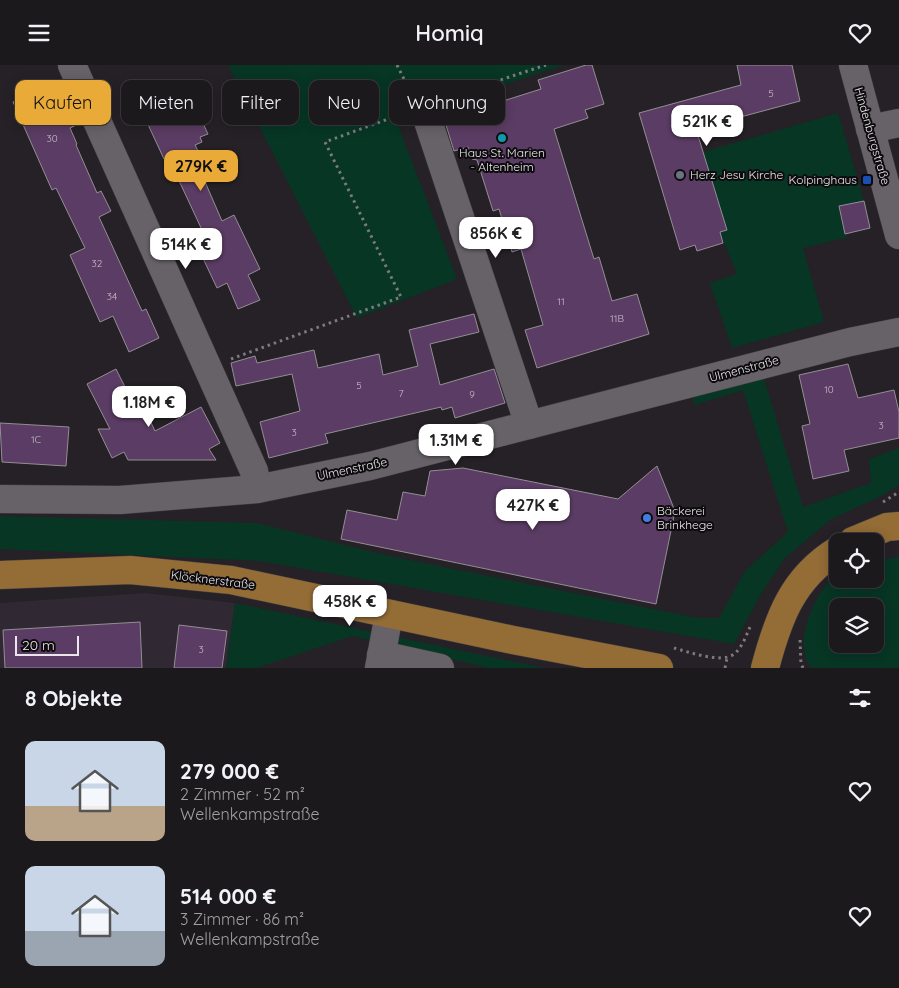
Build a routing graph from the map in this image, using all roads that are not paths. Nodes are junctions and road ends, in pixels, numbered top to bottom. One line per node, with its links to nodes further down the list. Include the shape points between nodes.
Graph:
1 (72, 65): 9 (street, via 254,471)
2 (852, 65): 5 (street, Hindenburgstraße)
3 (899, 123): 5 (street)
4 (429, 125): 8 (street)
5 (870, 129): 6 (street, Hindenburgstraße)
6 (899, 235)
7 (899, 332): 8 (street, Ulmenstraße)
8 (529, 425): 9 (street, Ulmenstraße, via 370,466)
9 (257, 489): 10 (street, Ulmenstraße, via 120,500)
10 (0, 499)
11 (899, 526): 12 (main road)
12 (872, 533)
13 (829, 556): 19 (main road, via 794,589)
14 (0, 575): 15 (main road, Klöcknerstraße, via 130,570 232,580)
15 (389, 613): 16 (main road, Klöcknerstraße); 17 (street)
16 (666, 658)
17 (380, 662): 18 (street)
18 (440, 668)
19 (765, 668)

